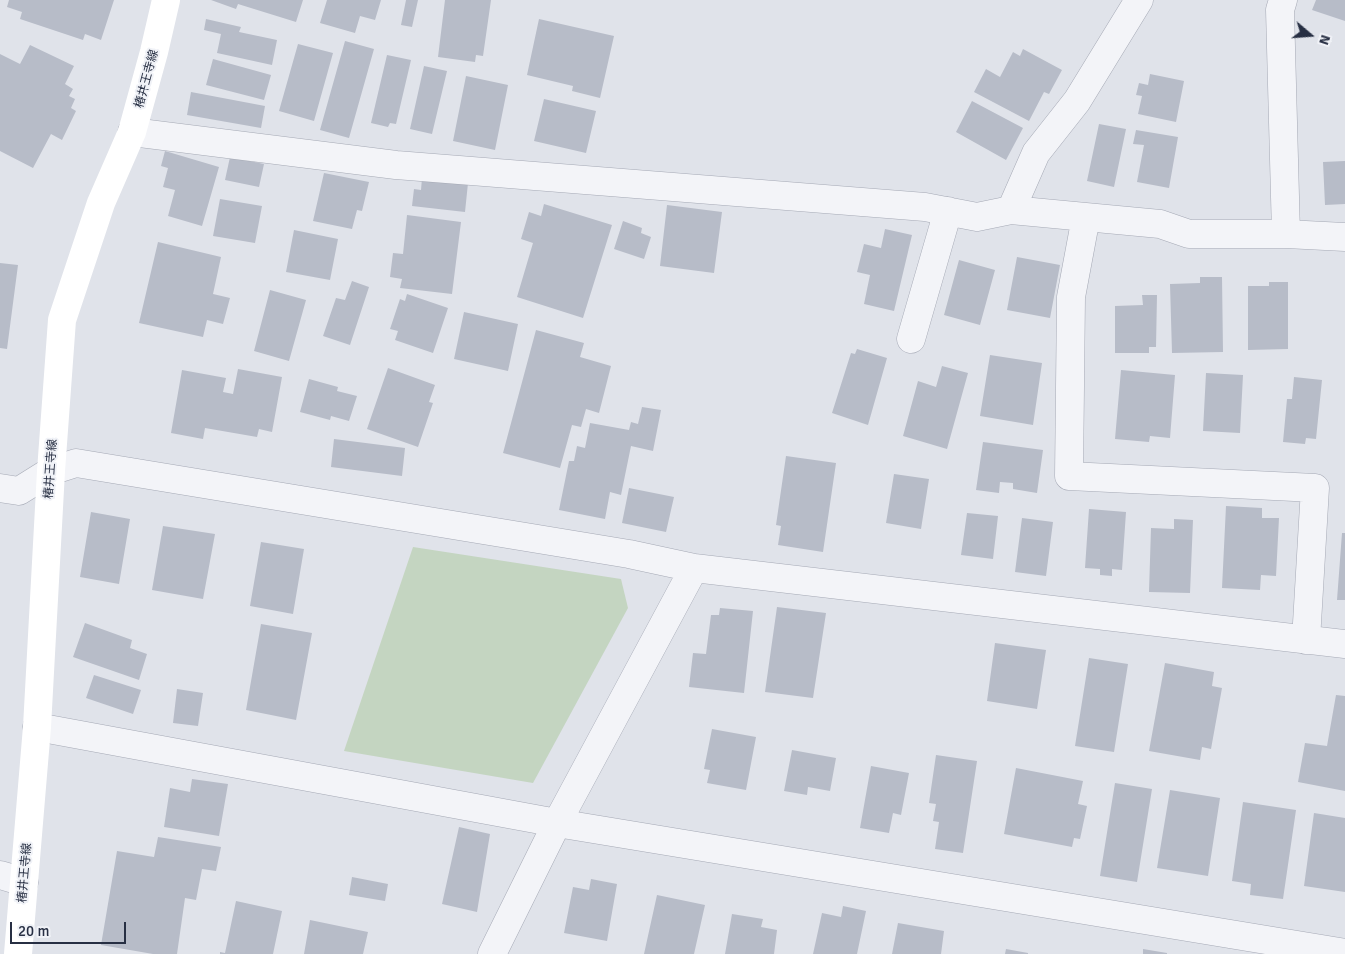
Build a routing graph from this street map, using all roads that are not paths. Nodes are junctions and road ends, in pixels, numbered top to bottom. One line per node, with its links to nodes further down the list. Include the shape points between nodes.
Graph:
1 (166, 0): 4 (main road, 椿井王寺線)
2 (1139, 0): 5 (street, via 1077,101 1036,153)
3 (1283, 0): 8 (street, via 1280,10)
4 (132, 132): 6 (street, via 396,165 925,206); 11 (main road, 椿井王寺線, via 101,203 62,320)
5 (1011, 210): 6 (street, via 977,217); 7 (street)
6 (948, 211): 10 (street)
7 (1086, 217): 8 (street, via 1160,224 1188,234); 14 (street, via 1071,297 1069,476 1315,488)
8 (1286, 234): 9 (street)
9 (1345, 238)
10 (910, 339)
11 (51, 471): 12 (street, via 19,491); 13 (street, via 76,463 609,551); 16 (main road, 椿井王寺線)
12 (0, 488)
13 (694, 568): 14 (street); 17 (street)
14 (1306, 640): 15 (street)
15 (1345, 644)
16 (37, 727): 17 (street); 18 (main road, 椿井王寺線)
17 (557, 823): 19 (street); 21 (street)
18 (12, 878): 20 (main road, 椿井王寺線)
19 (1345, 953)
20 (18, 954)
21 (492, 954)

